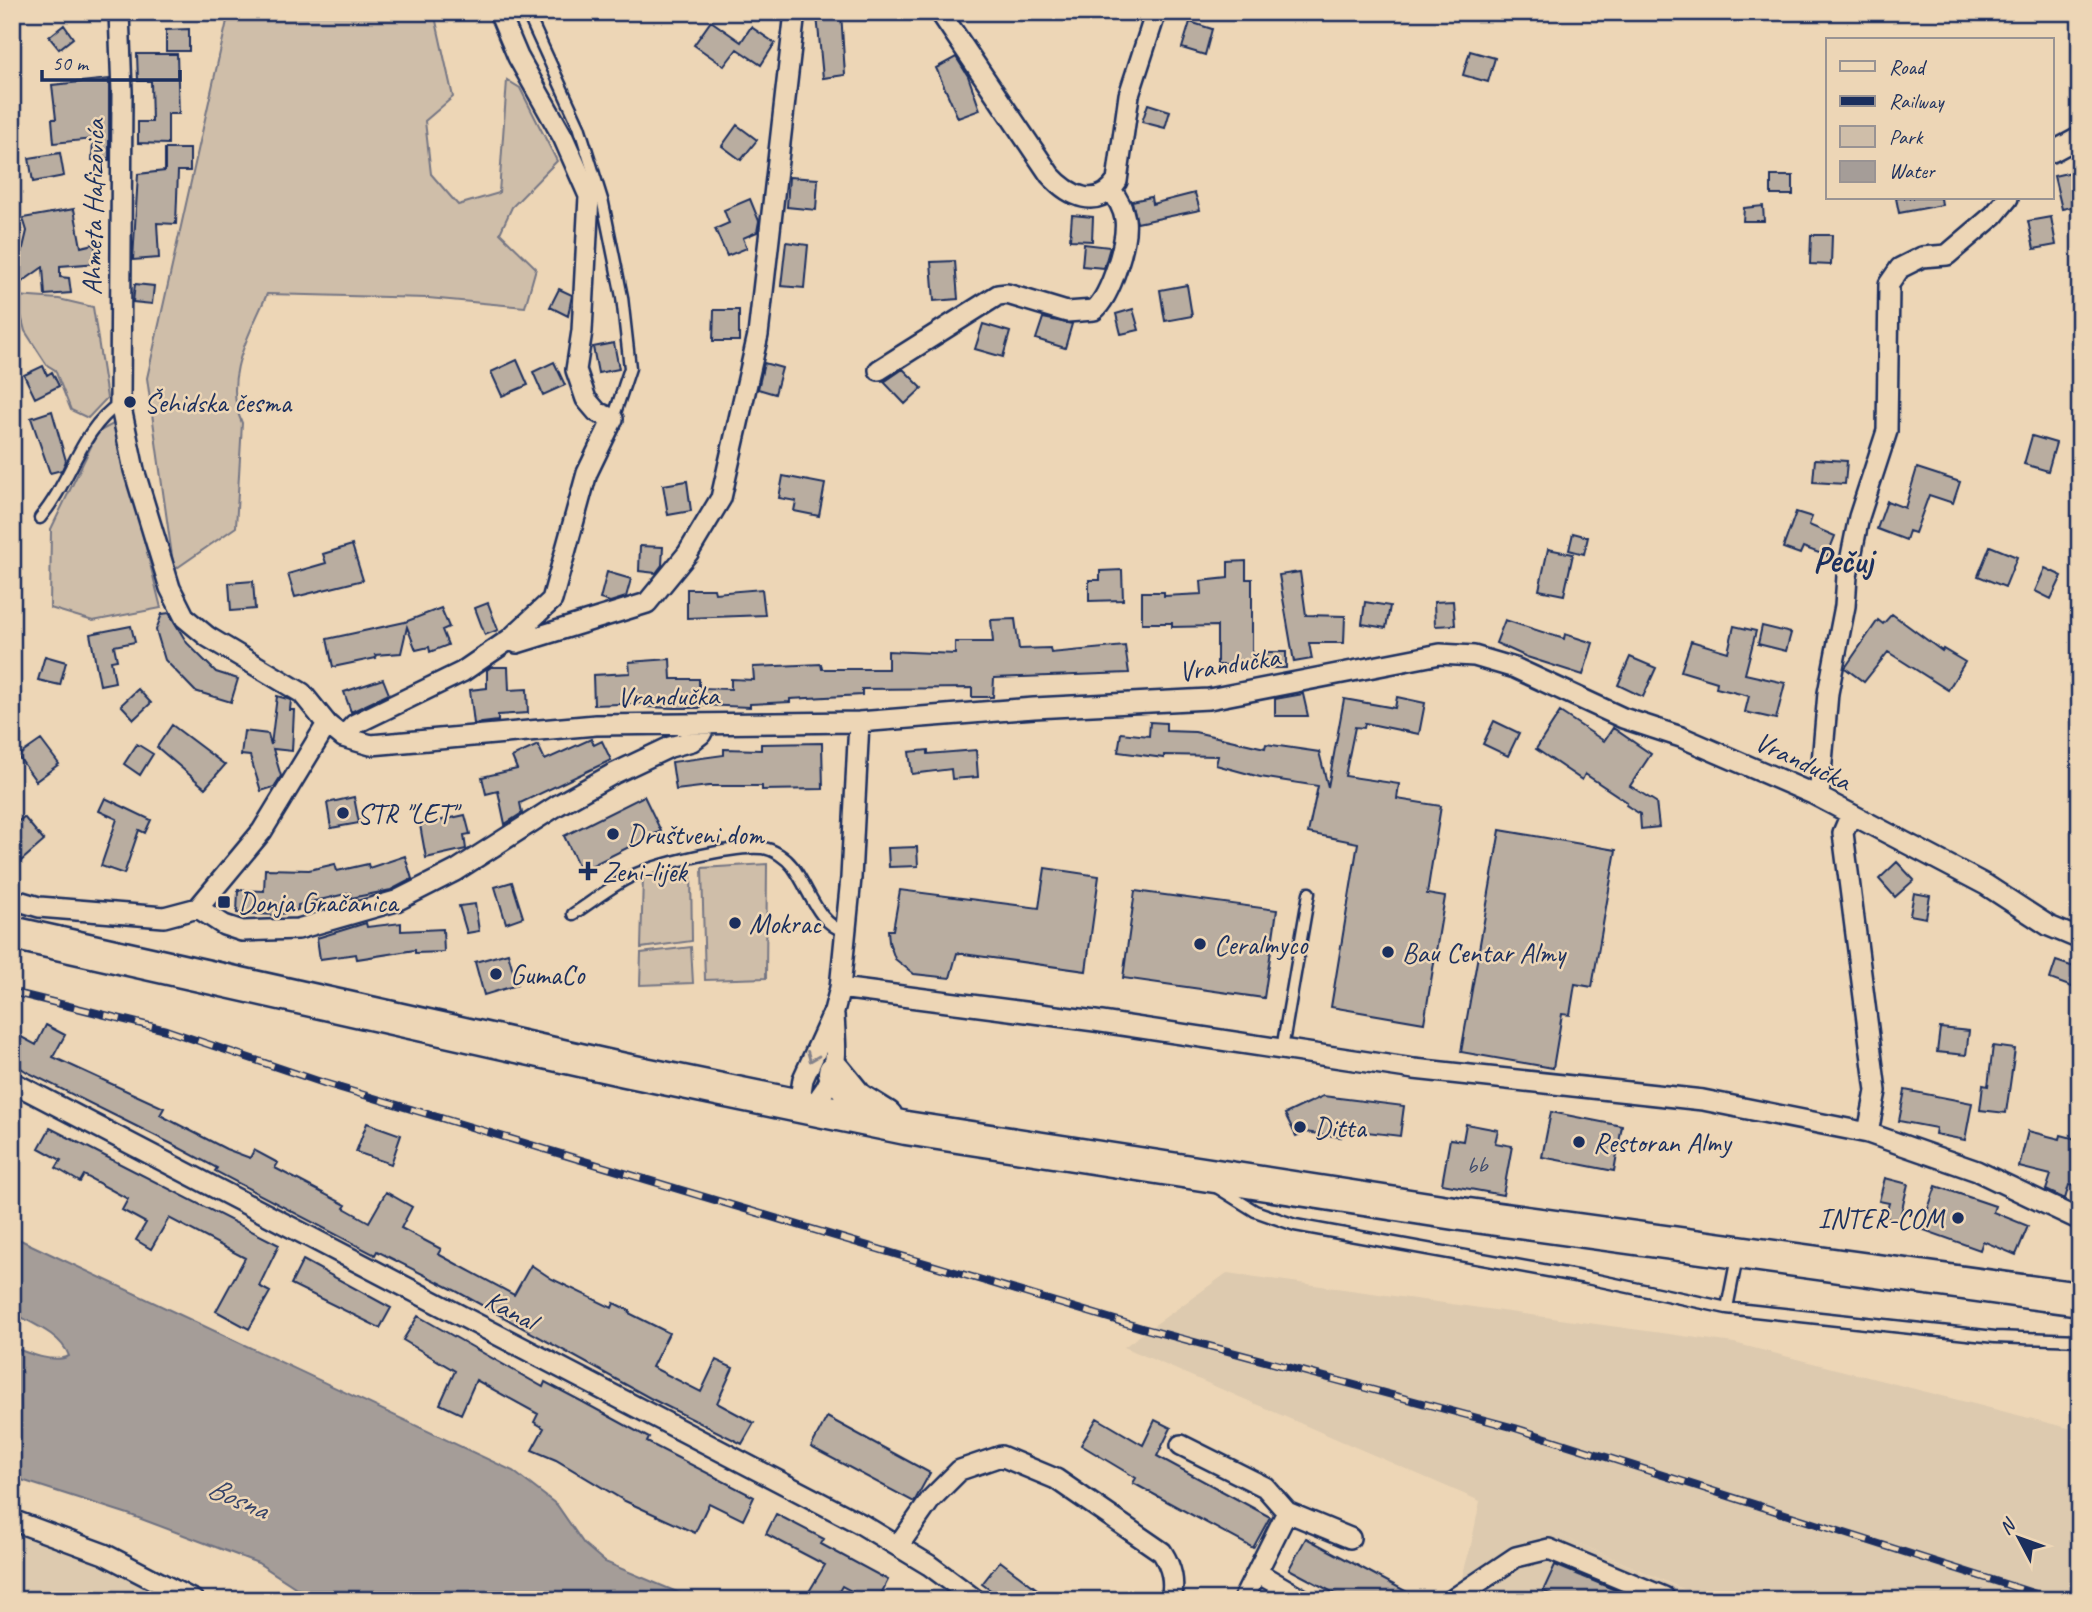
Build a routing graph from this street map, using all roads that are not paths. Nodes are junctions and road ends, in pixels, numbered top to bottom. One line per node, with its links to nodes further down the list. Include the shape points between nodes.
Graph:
1 (119, 12): 12 (street, Ahmeta Hafizovića)
2 (499, 12): 13 (street, via 589,196 576,370 586,399 597,412)
3 (527, 12): 13 (lane, via 579,127 603,203 631,368)
4 (795, 12): 15 (street, via 758,335 721,498 688,554 647,603 517,643)
5 (940, 12): 9 (street, via 1062,189 1079,198 1097,198)
6 (1156, 12): 9 (street, via 1129,95 1117,181)
7 (2080, 137): 8 (street)
8 (2054, 151)
9 (1111, 190): 11 (street, via 1121,204 1126,234 1108,292 1094,310 1067,312 998,295)
10 (2006, 200): 20 (street, via 1947,255 1922,257 1900,268 1889,284 1887,431 1859,517 1847,576 1828,693)
11 (879, 369)
12 (120, 403): 14 (lane, via 90,429 56,499); 17 (street, Ahmeta Hafizovića, via 155,540 170,588 186,618 208,637 302,693)
13 (612, 419): 15 (street, via 587,473 552,600)
14 (40, 518)
15 (510, 639): 19 (street, via 462,672 355,724)
16 (859, 722): 18 (street, Vrandučka); 20 (street, Vrandučka, via 1209,699 1440,654 1463,655 1515,668 1623,718 1681,737); 26 (street)
17 (327, 724): 19 (street, Vrandučka); 24 (street, via 262,831)
18 (706, 724): 19 (street, Vrandučka, via 596,725 371,745); 24 (street, via 692,741 613,775 455,871 396,901 298,929 242,930 224,925)
19 (343, 737)
20 (1819, 797): 21 (street, Vrandučka)
21 (1851, 814): 28 (street, Vrandučka); 36 (street, via 1843,833 1875,1091)
22 (1309, 893): 31 (lane)
23 (12, 899): 24 (street, via 39,907 164,916)
24 (198, 908)
25 (573, 914): 26 (lane, via 652,867 763,848 783,856 823,918 834,929)
26 (846, 932): 29 (street)
27 (12, 933): 34 (main road)
28 (2080, 939)
29 (840, 988): 30 (street); 31 (street)
30 (834, 1011): 32 (street); 34 (street, one-way to 34, via 803,1079)
31 (1282, 1049): 36 (street, via 1414,1069 1703,1100)
32 (835, 1072): 34 (street, via 824,1094); 35 (main road, via 857,1099)
33 (12, 1082): 47 (street, Kanal)
34 (805, 1106): 35 (main road)
35 (905, 1128): 37 (main road)
36 (1868, 1133): 38 (street, via 1976,1171)
37 (1197, 1174): 39 (main road); 41 (lane, via 1255,1210 1296,1226)
38 (2080, 1220)
39 (1738, 1252): 40 (main road); 41 (lane)
40 (2080, 1299)
41 (1727, 1308): 42 (lane, via 1995,1337)
42 (2080, 1340)
43 (1181, 1445): 44 (street, via 1265,1487)
44 (1287, 1512): 46 (street); 48 (street)
45 (12, 1520): 50 (street, via 104,1553)
46 (1350, 1538)
47 (899, 1545): 51 (street, Kanal); 52 (street, via 931,1500 960,1470 1001,1456 1056,1479 1162,1552 1172,1576)
48 (1258, 1573): 53 (street); 54 (street)
49 (1664, 1597): 55 (street, via 1549,1549 1516,1557)
50 (193, 1600)
51 (976, 1600)
52 (1171, 1600)
53 (1243, 1600)
54 (1304, 1600)
55 (1452, 1600)

